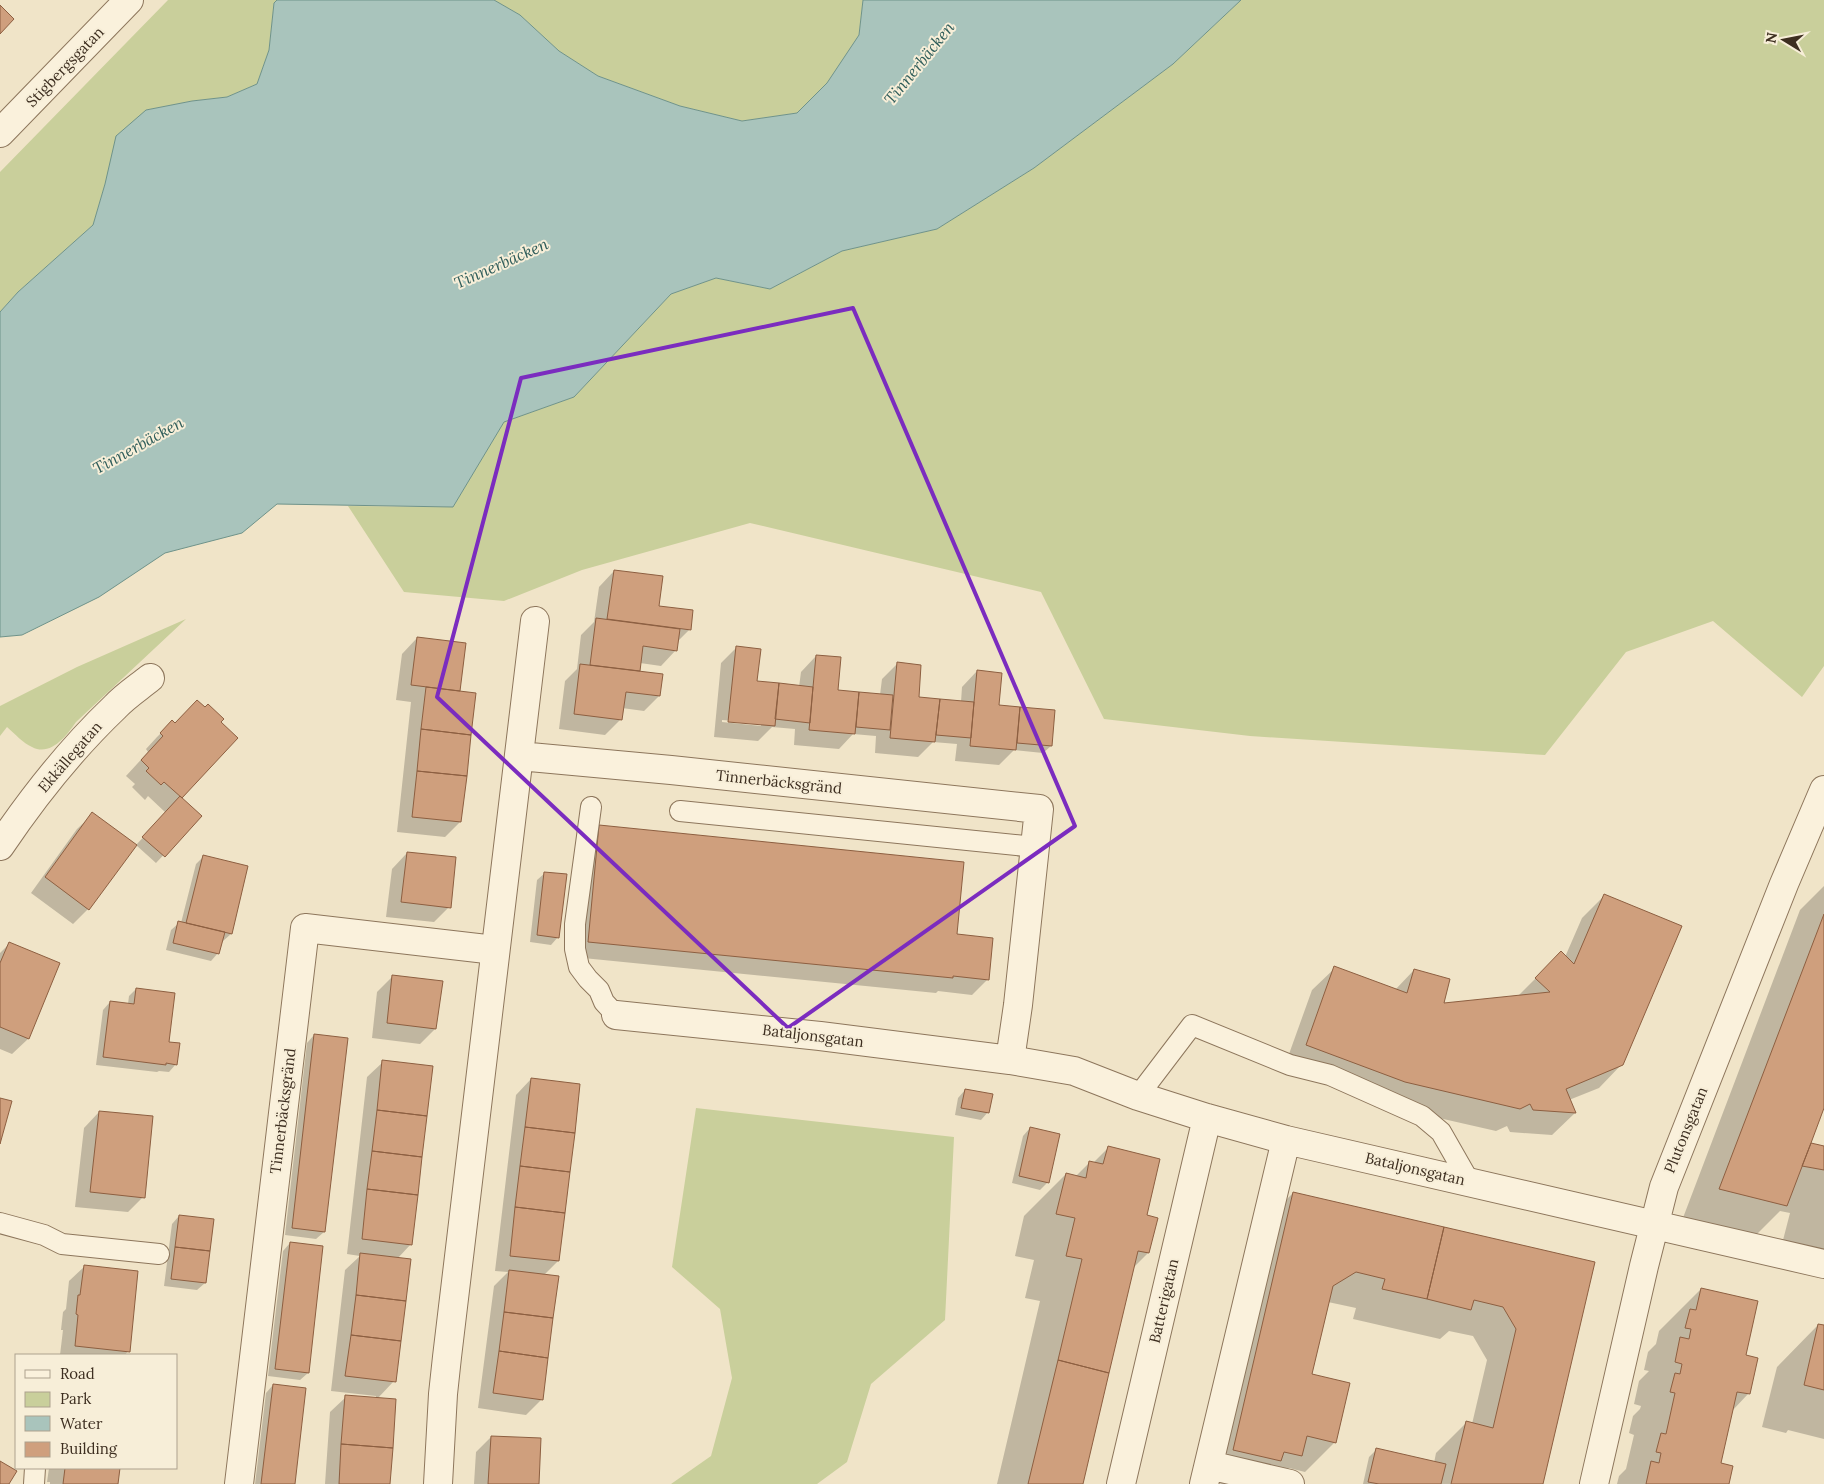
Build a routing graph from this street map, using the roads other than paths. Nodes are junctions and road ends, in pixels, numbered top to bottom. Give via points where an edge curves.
1 (130, 0) edge
2 (0, 133) edge
3 (535, 621) dead end
4 (150, 678) dead end
5 (519, 756) junction
6 (1824, 790) edge
7 (591, 807) dead end
8 (680, 811) dead end
9 (1813, 843) edge
10 (0, 846) edge
11 (1035, 847) junction
12 (496, 950) junction
13 (616, 1015) joint
14 (1010, 1060) junction
15 (1138, 1096) junction
16 (1207, 1118) junction
17 (1286, 1140) junction
18 (1469, 1181) junction
19 (0, 1223) edge
20 (1653, 1225) junction
21 (159, 1254) dead end
22 (1824, 1264) edge
23 (35, 1469) edge
24 (1206, 1474) edge
25 (34, 1484) edge
26 (239, 1484) edge
27 (438, 1484) edge
28 (1121, 1484) edge
29 (1290, 1484) edge
30 (1594, 1484) edge

1 - 2 street, Stigbergsgatan
3 - 5 street
4 - 10 street, Ekkällegatan via 116,705 77,747 17,820
5 - 11 street, Tinnerbäcksgränd via 1039,809
5 - 12 street
6 - 9 street, Plutonsgatan
7 - 13 lane via 575,924 578,966
8 - 11 lane
9 - 20 street, Plutonsgatan via 1664,1187
11 - 14 street
12 - 26 street, Tinnerbäcksgränd via 305,928
12 - 27 street via 444,1385
13 - 14 street, Bataljonsgatan
14 - 15 street, Bataljonsgatan via 1074,1071
15 - 16 street, Bataljonsgatan
15 - 18 lane via 1192,1025 1290,1064 1330,1076 1422,1116 1441,1132
16 - 17 street, Bataljonsgatan
16 - 28 street, Batterigatan
17 - 18 street, Bataljonsgatan
17 - 24 street
18 - 20 street, Bataljonsgatan
19 - 21 lane via 44,1235 62,1244
20 - 22 street, Bataljonsgatan
20 - 30 street, Plutonsgatan
23 - 25 lane
24 - 29 street

